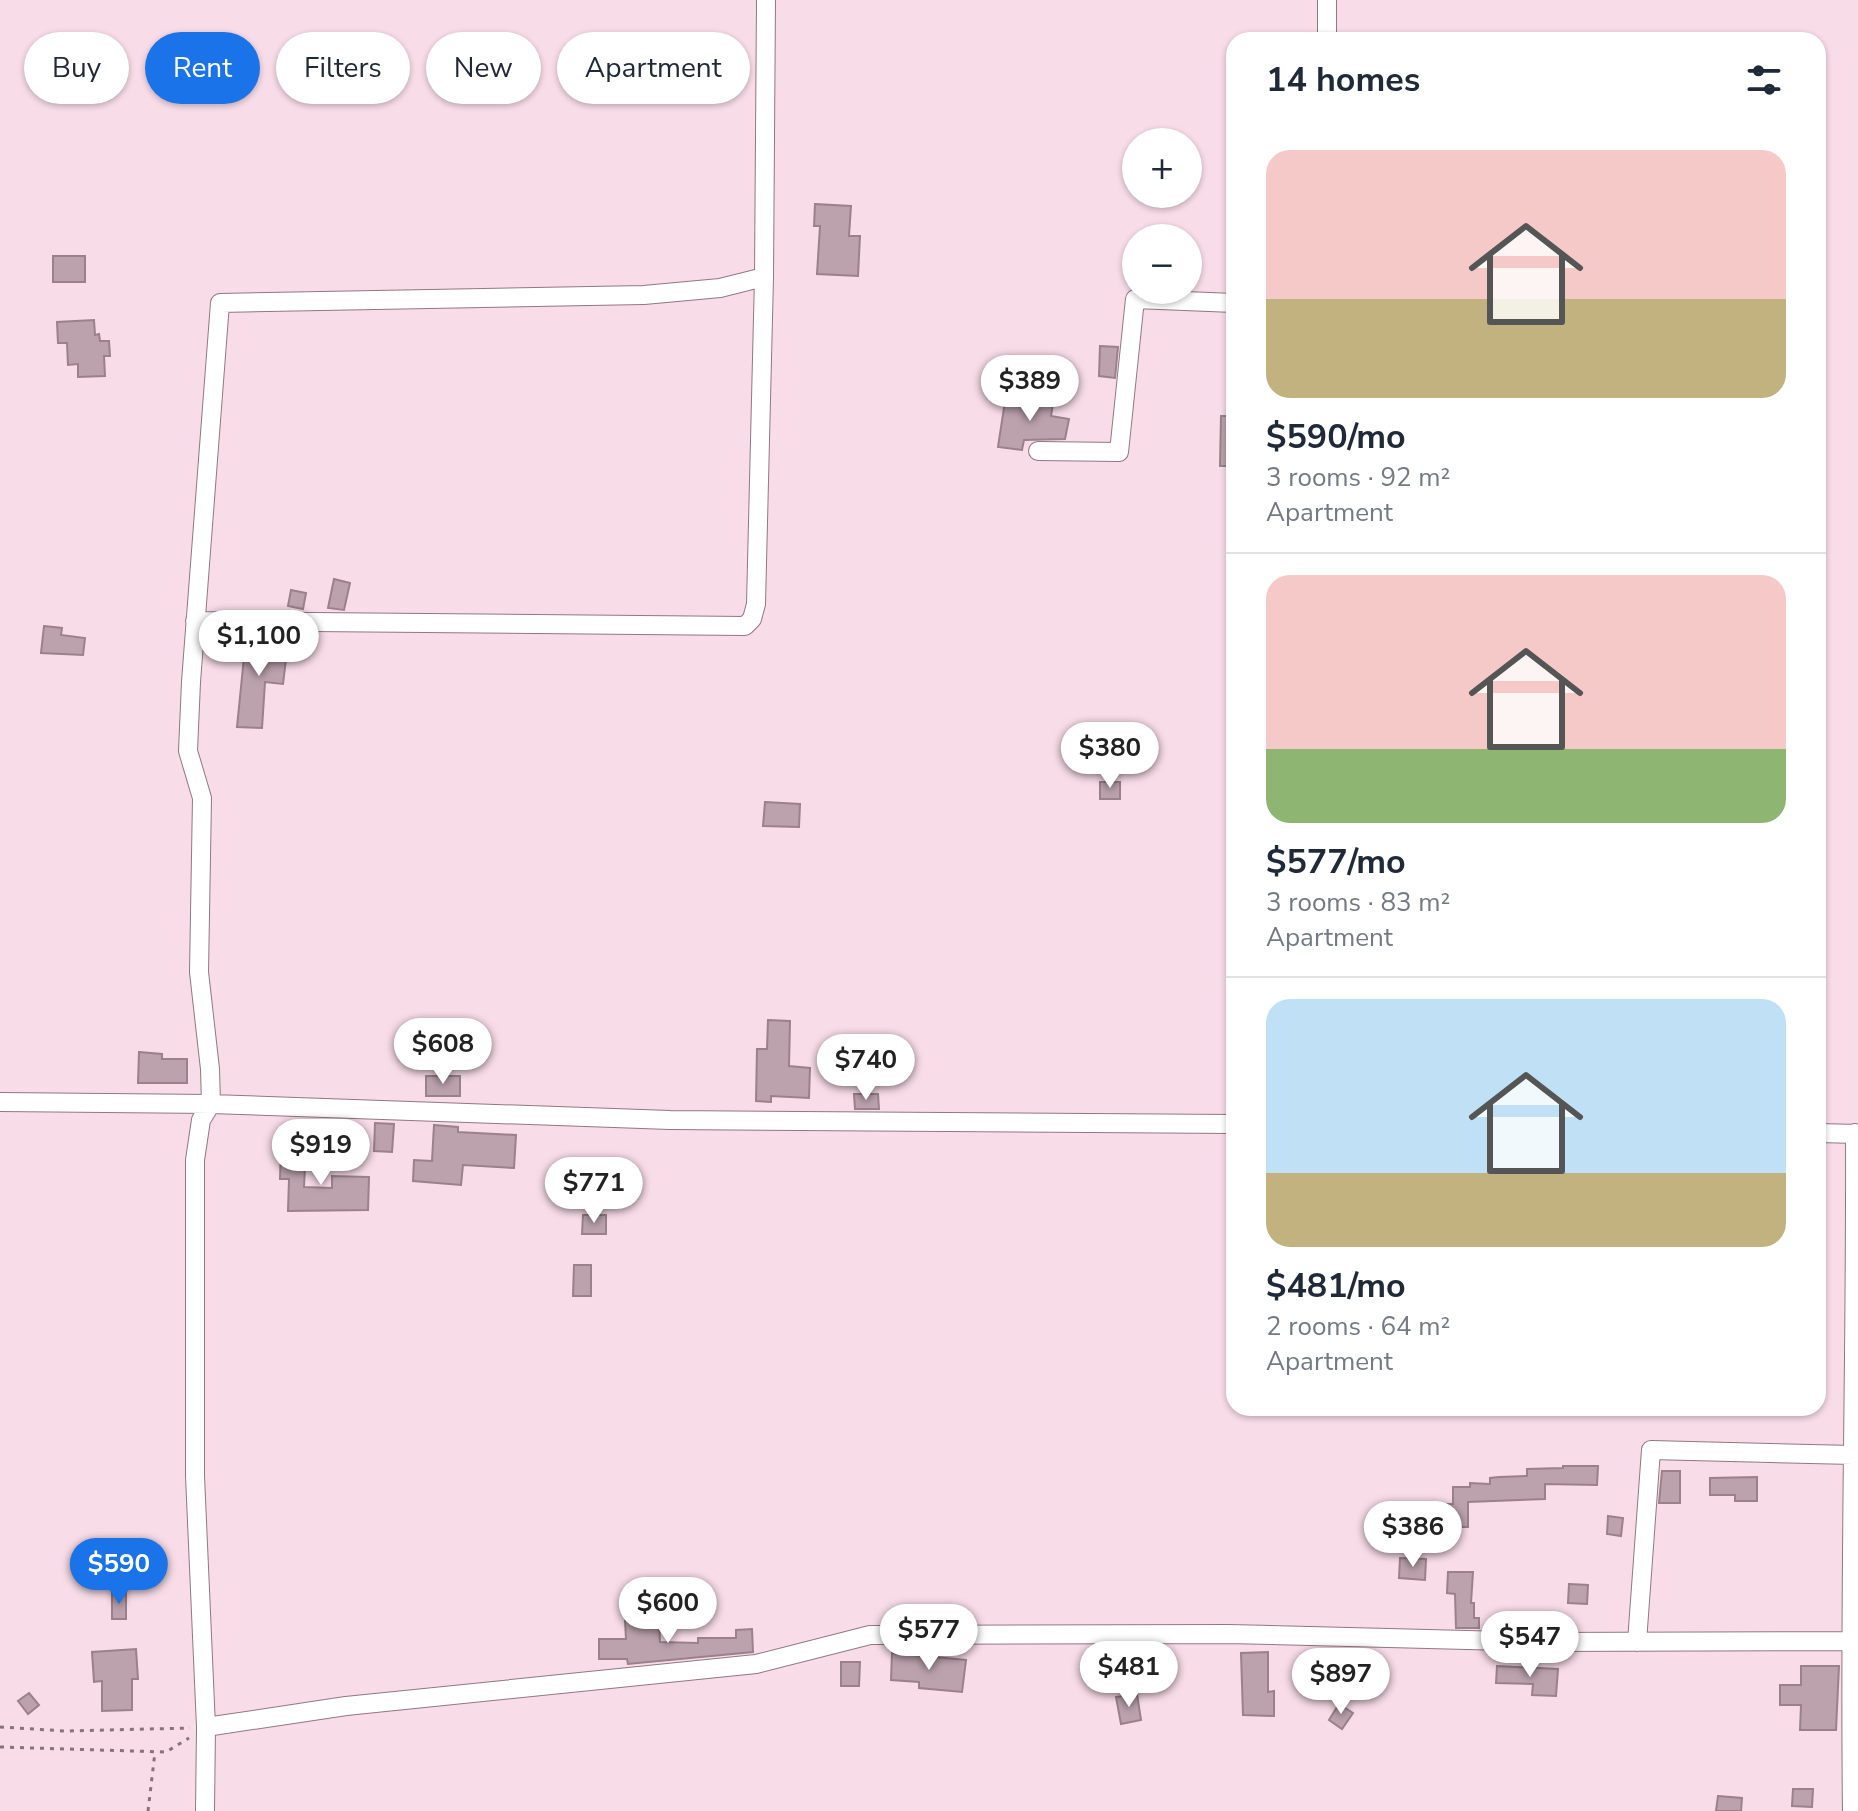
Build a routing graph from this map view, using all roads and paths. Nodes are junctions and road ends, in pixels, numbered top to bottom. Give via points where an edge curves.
1 (766, 0) edge
2 (1327, 0) edge
3 (1327, 32) edge
4 (764, 277) junction
5 (1226, 303) edge
6 (1038, 451) dead end
7 (195, 621) junction
8 (0, 1102) edge
9 (211, 1104) junction
10 (1226, 1124) edge
11 (1826, 1133) edge
12 (1856, 1134) edge
13 (1853, 1455) junction
14 (1850, 1641) junction
15 (1637, 1642) junction
16 (0, 1727) edge
17 (206, 1727) junction
18 (0, 1747) edge
19 (155, 1752) junction
20 (148, 1811) edge
21 (205, 1811) edge
22 (1852, 1811) edge

1 - 4 street
2 - 3 street
4 - 7 street via 720,288 644,295 220,303
4 - 7 street via 756,604 745,626
5 - 6 street via 1135,299 1119,452
7 - 9 street via 188,751 202,798 199,972
8 - 9 street
9 - 10 street via 670,1120
9 - 17 street via 201,1120 195,1160 195,1476
11 - 12 street
12 - 13 street
13 - 14 street
13 - 15 street via 1651,1450
14 - 15 street
14 - 22 street
15 - 17 street via 1228,1634 870,1635 756,1664 346,1706
16 - 17 path
17 - 19 path via 166,1752
17 - 21 street
18 - 19 path
19 - 20 path

